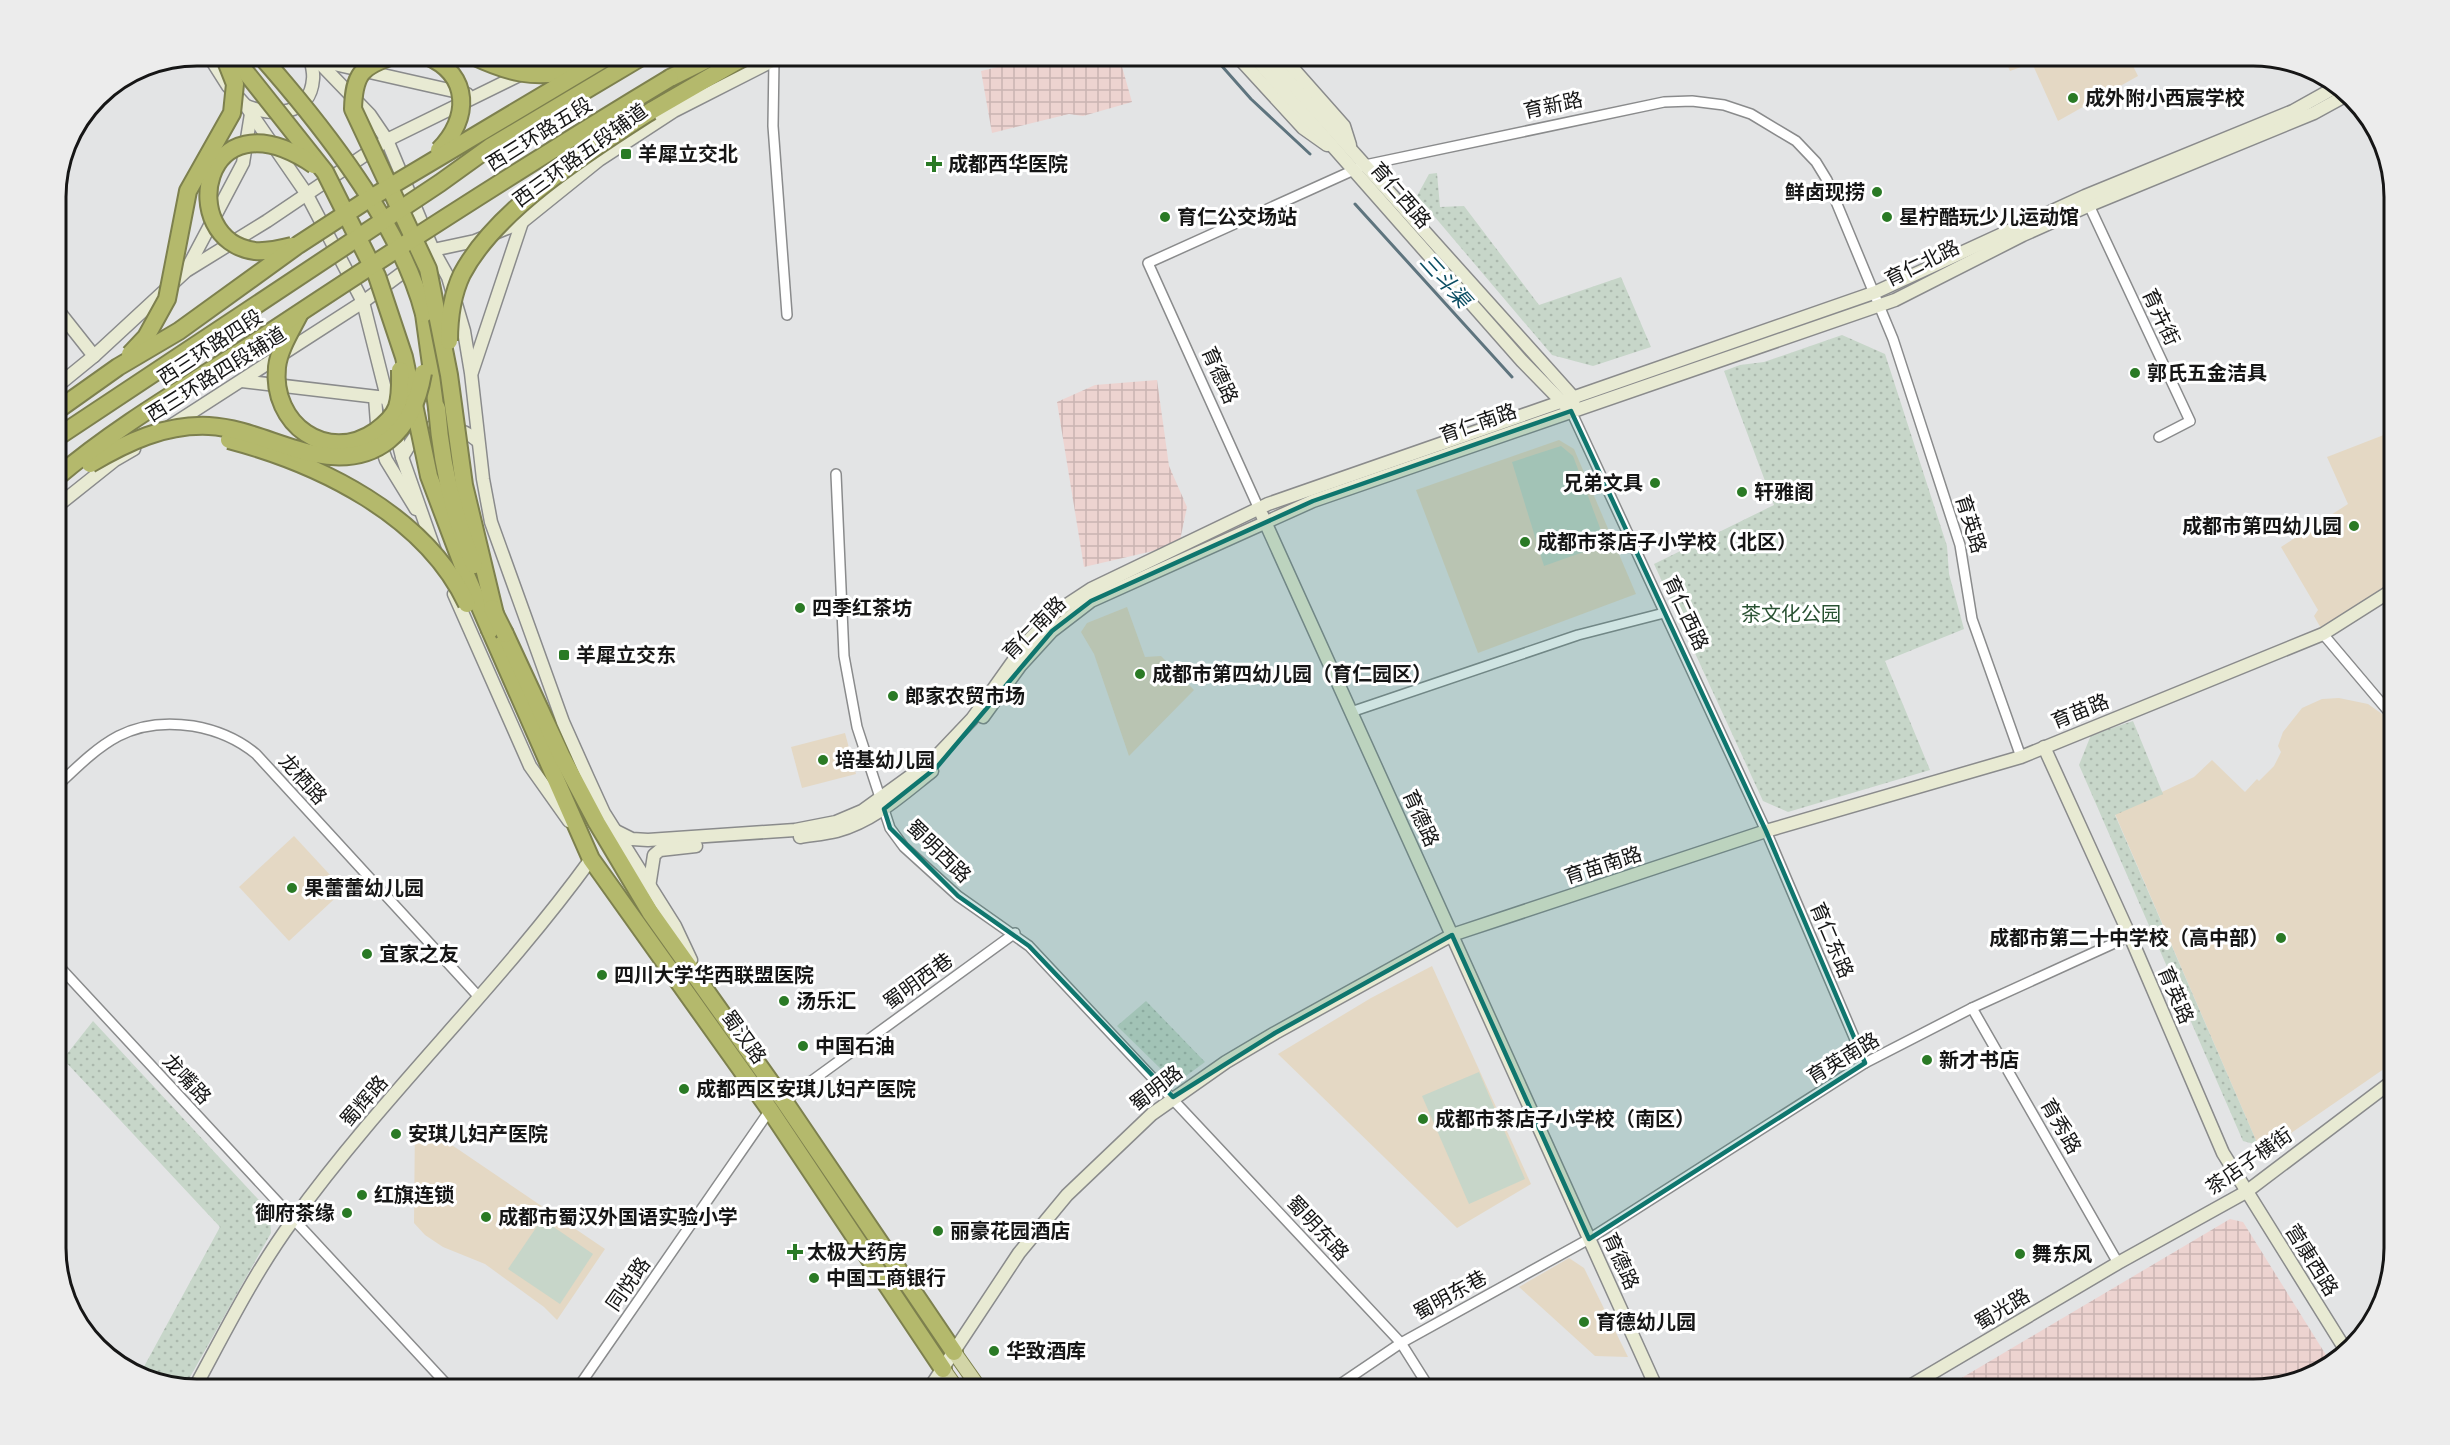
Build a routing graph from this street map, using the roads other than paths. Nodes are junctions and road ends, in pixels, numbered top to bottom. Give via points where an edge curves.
1 (215, 66) edge
2 (228, 66) edge
3 (241, 66) edge
4 (270, 66) edge
5 (314, 66) edge
6 (324, 66) edge
7 (343, 66) edge
8 (369, 66) edge
9 (442, 66) edge
10 (493, 66) edge
11 (537, 66) edge
12 (591, 66) joint
13 (626, 66) edge
14 (694, 66) edge
15 (729, 66) edge
16 (761, 66) edge
17 (777, 66) edge
18 (1246, 66) edge
19 (1263, 66) edge
20 (1275, 66) edge
21 (1291, 66) edge
22 (2329, 91) edge
23 (474, 96) junction
24 (2340, 99) edge
25 (248, 110) junction
26 (387, 140) junction
27 (1347, 153) junction
28 (426, 162) junction
29 (1359, 168) junction
30 (325, 172) junction
31 (306, 192) junction
32 (2087, 200) junction
33 (522, 222) junction
34 (377, 225) joint
35 (298, 245) junction
36 (433, 250) junction
37 (389, 255) joint
38 (1148, 263) joint
39 (186, 271) junction
40 (398, 276) joint
41 (1877, 298) junction
42 (363, 302) junction
43 (301, 312) junction
44 (391, 313) junction
45 (424, 314) junction
46 (787, 315) dead end
47 (66, 321) edge
48 (94, 356) junction
49 (118, 368) junction
50 (471, 373) junction
51 (449, 375) junction
52 (66, 379) edge
53 (241, 381) junction
54 (380, 398) junction
55 (66, 404) edge
56 (1569, 404) junction
57 (66, 431) edge
58 (148, 434) junction
59 (2159, 437) dead end
60 (478, 441) junction
61 (402, 457) junction
62 (66, 471) edge
63 (836, 474) dead end
64 (66, 478) edge
65 (66, 499) edge
66 (1262, 514) junction
67 (423, 520) junction
68 (2384, 595) edge
69 (1664, 613) junction
70 (493, 628) junction
71 (2323, 634) junction
72 (2384, 706) edge
73 (1351, 712) junction
74 (2044, 747) junction
75 (2021, 757) junction
76 (66, 777) edge
77 (882, 804) junction
78 (614, 830) junction
79 (1766, 831) junction
80 (584, 843) junction
81 (591, 859) junction
82 (649, 887) junction
83 (1015, 933) junction
84 (1452, 935) junction
85 (2130, 936) junction
86 (66, 974) edge
87 (708, 993) junction
88 (478, 996) junction
89 (1972, 1008) junction
90 (1865, 1063) junction
91 (2384, 1088) edge
92 (1173, 1097) junction
93 (777, 1105) junction
94 (2246, 1192) junction
95 (293, 1220) junction
96 (1589, 1239) junction
97 (2118, 1263) junction
98 (1401, 1343) junction
99 (2342, 1344) edge
100 (954, 1352) junction
101 (943, 1369) junction
102 (200, 1379) edge
103 (442, 1379) edge
104 (584, 1379) edge
105 (936, 1379) edge
106 (950, 1379) edge
107 (973, 1379) edge
108 (1348, 1379) edge
109 (1424, 1379) edge
110 (1652, 1379) edge
111 (1922, 1379) edge

1 - 25 street
2 - 49 highway, bridge via 235,84 232,113 188,190 167,299 146,337
3 - 30 highway, bridge
4 - 45 highway, bridge via 318,123 359,183 393,240
5 - 25 street via 309,95 296,108 279,114
6 - 26 street via 370,115
7 - 23 street
8 - 51 highway, bridge via 353,88 353,109 428,269
9 - 28 highway, bridge via 451,72 459,88 462,107 448,141
10 - 12 highway, bridge via 526,75 557,74
11 - 23 street
12 - 28 highway, bridge
13 - 34 highway, 西三环路五段, bridge via 490,147
14 - 37 highway, 西三环路五段, bridge
15 - 51 highway, bridge via 594,148 506,219 461,277 452,306
16 - 33 street, 西三环路五段辅道 via 674,111 599,160
17 - 46 street via 773,126
18 - 27 street via 1303,128
19 - 27 street, 育仁西路
20 - 27 street, 育仁西路
21 - 27 street via 1344,126
22 - 32 street via 2293,111
23 - 26 street
24 - 32 street, 育仁北路 via 2314,113
25 - 31 street
25 - 39 street via 243,163
26 - 31 street
26 - 36 street
27 - 29 street, 育仁西路
28 - 35 highway, bridge
29 - 38 street, 育新路
29 - 41 street, 育新路 via 1664,102 1724,105 1772,125 1796,141 1816,162
29 - 56 street, 育仁西路
30 - 35 highway, bridge via 281,146 257,142 231,149 210,180 210,212 228,238 255,251
30 - 44 highway, bridge via 356,230
31 - 39 street
31 - 42 street
32 - 41 street, 育仁北路 via 1895,300
32 - 59 street, 育卉街 via 2190,422
33 - 36 street, 西三环路五段辅道 via 475,241
33 - 50 street
34 - 57 highway, 西三环路四段, bridge
35 - 49 highway, bridge via 179,331
36 - 40 street, 西三环路五段辅道
36 - 50 street via 448,277
37 - 43 highway, 西三环路四段, bridge
38 - 66 street, 育德路
39 - 48 street
40 - 42 street, 西三环路四段辅道
41 - 56 street, 育仁北路
41 - 75 street, 育英路 via 1960,545 1972,619
42 - 53 street, 西三环路四段辅道
42 - 54 street
43 - 44 highway, bridge via 277,366 277,392 285,414 302,432 325,441 347,442 366,438 383,426 396,409 401,387
43 - 62 highway, 西三环路四段, bridge
44 - 70 highway, bridge via 429,476 451,538
45 - 58 highway, bridge via 423,373 417,401 400,431 388,443 368,452 346,456 316,454 209,426
45 - 70 highway, bridge via 439,437 456,514
47 - 48 street
48 - 52 street
49 - 55 highway, bridge
50 - 60 street
51 - 70 highway, bridge via 464,485
53 - 54 street
53 - 65 street, 西三环路四段辅道 via 114,460
54 - 61 street
54 - 67 street via 378,438 386,460
56 - 66 street, 育仁南路 via 1313,501
56 - 69 street, 育仁西路
58 - 64 highway, bridge
58 - 70 highway, bridge via 196,434 241,443 323,474 411,529 431,548
60 - 61 street via 463,429 435,428 420,432
60 - 78 street via 491,522 563,723
61 - 67 street
63 - 77 street, 蜀明西路 via 844,656 857,727
66 - 73 street, 育德路
66 - 77 street, 育仁南路 via 1091,601 1052,631 1020,666 977,725 937,767
67 - 80 street via 530,766
68 - 71 street, 育苗路
69 - 73 street via 1578,635
69 - 79 street, 育仁西路
70 - 80 highway, 蜀汉路 via 509,678
70 - 87 highway, 蜀汉路 via 597,823 650,912
71 - 72 street
71 - 74 street, 育苗路
73 - 84 street, 育德路
74 - 75 street, 育苗路
74 - 85 street, 育英路
75 - 79 street, 育苗路
76 - 88 street, 龙栖路 via 85,759 137,726 181,724 230,737 256,754
77 - 78 street via 836,822 763,834 648,840 632,839
77 - 82 street, 育仁南路 via 837,831 772,841 660,850 651,861
77 - 83 street, 蜀明西路 via 890,828 904,847 958,896
78 - 82 street
79 - 84 street, 育苗南路
79 - 90 street, 育仁东路
80 - 81 highway, 蜀汉路
81 - 88 street, 蜀辉路
81 - 93 highway, 蜀汉路
82 - 87 street via 675,926
83 - 92 street, 蜀明西路
83 - 93 street, 蜀明西巷
84 - 92 street, 蜀明路 via 1275,1033
84 - 96 street, 育德路
85 - 89 street, 育英南路
85 - 94 street, 育英路 via 2223,1154
86 - 95 street, 龙嘴路
87 - 93 highway, 蜀汉路
88 - 95 street, 蜀辉路
89 - 90 street, 育英南路
89 - 97 street, 育秀路
90 - 96 street, 育英南路
91 - 94 street, 茶店子横街
92 - 98 street, 蜀明东路
92 - 100 street, 蜀明路 via 1067,1195 1019,1253
93 - 100 highway, 蜀汉路
93 - 101 highway, 蜀汉路
93 - 104 street, 同悦路
94 - 97 street, 茶店子横街
94 - 99 street, 营康西路
95 - 102 street, 蜀辉路 via 260,1269
95 - 103 street, 龙嘴路
96 - 98 street, 蜀明东巷
96 - 110 street, 育德路
97 - 111 street, 蜀光路
98 - 108 street, 蜀明东巷
98 - 109 street, 蜀明东路
100 - 101 street, 蜀明路
100 - 107 main road, 蜀汉路
101 - 105 street, 蜀明路
101 - 106 main road, 蜀汉路

